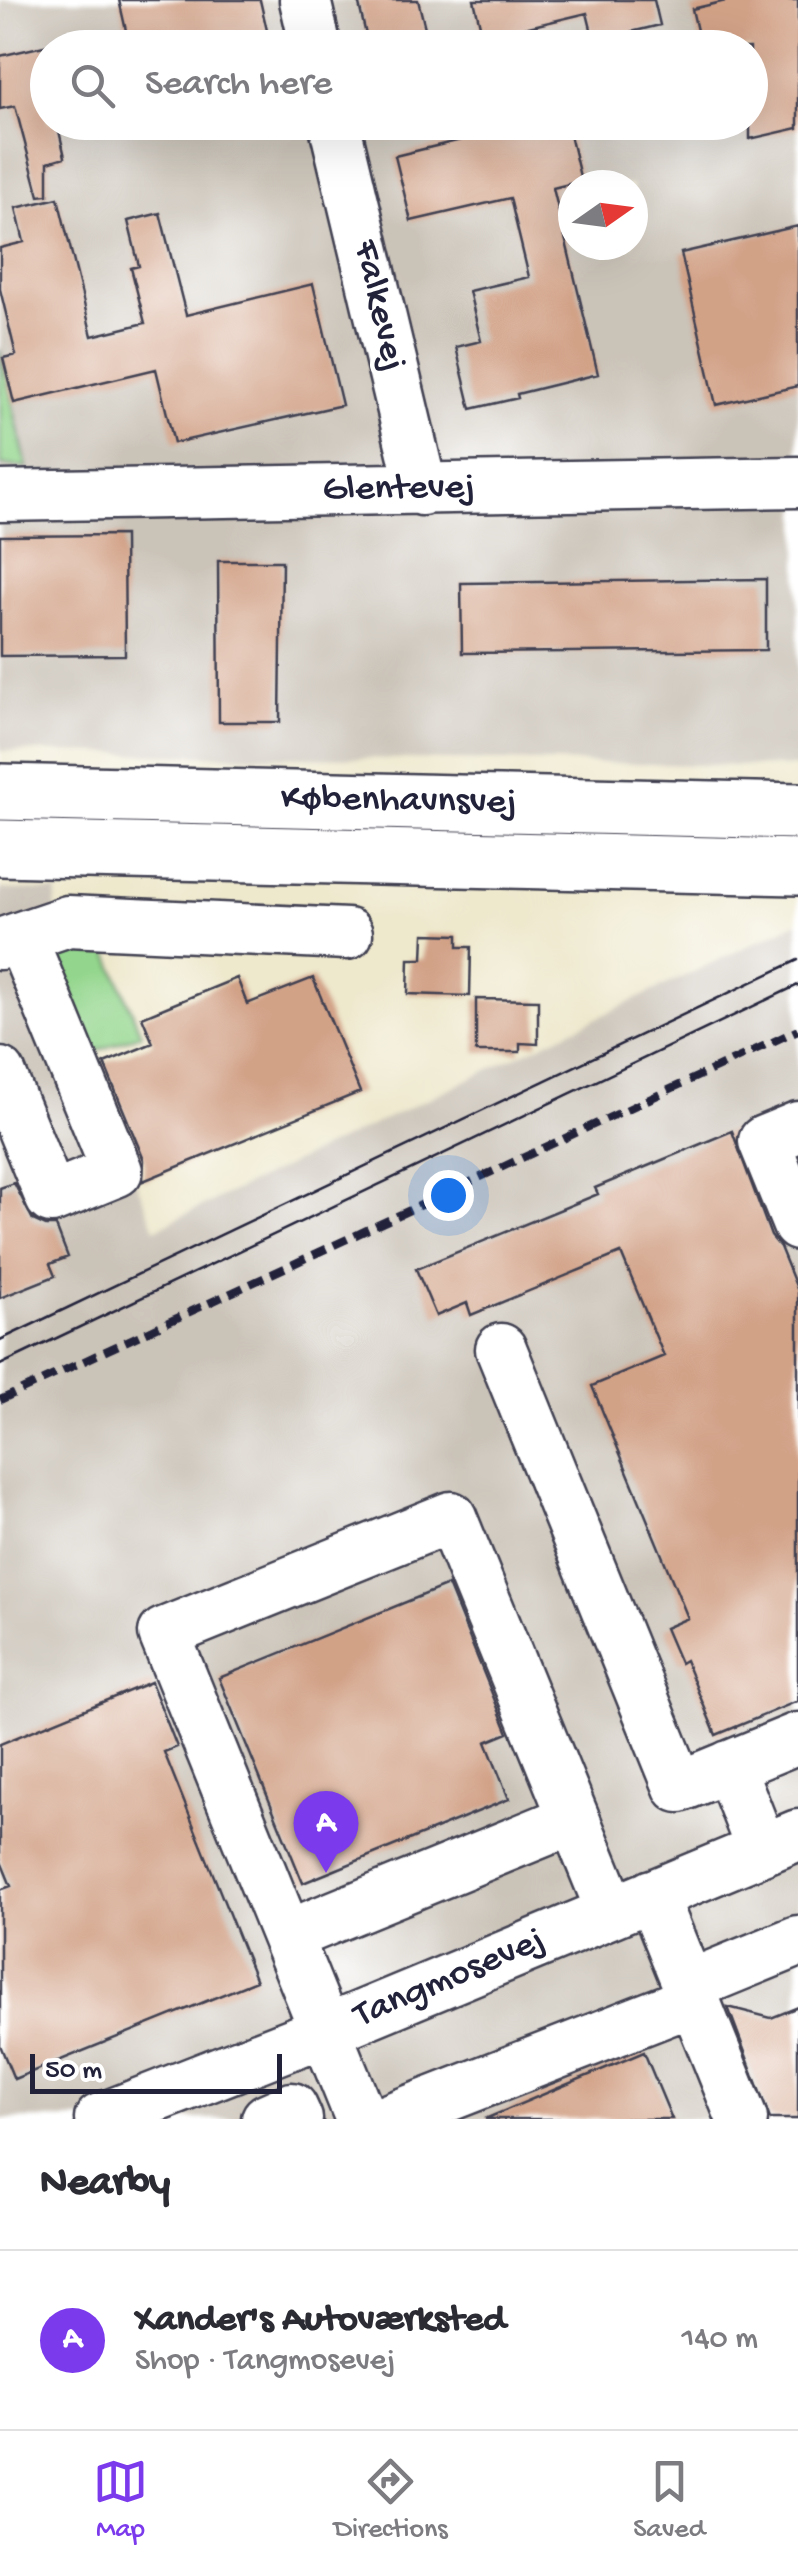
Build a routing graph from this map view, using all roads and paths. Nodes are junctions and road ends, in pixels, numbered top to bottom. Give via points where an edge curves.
1 (305, 0) edge
2 (312, 30) edge
3 (338, 140) edge
4 (798, 482) edge
5 (422, 490) junction
6 (0, 496) edge
7 (0, 792) edge
8 (798, 811) edge
9 (0, 848) edge
10 (798, 867) edge
11 (347, 934) dead end
12 (11, 940) edge
13 (0, 1073) edge
14 (798, 1127) edge
15 (798, 1224) edge
16 (501, 1350) dead end
17 (798, 1738) edge
18 (729, 1766) junction
19 (573, 1818) junction
20 (780, 1842) edge
21 (632, 1904) junction
22 (287, 1936) junction
23 (798, 1942) edge
24 (691, 1993) junction
25 (325, 2031) junction
26 (100, 2119) edge
27 (267, 2119) edge
28 (297, 2119) edge
29 (361, 2119) edge
30 (389, 2119) edge
31 (742, 2119) edge

1 - 2 street
3 - 5 street, Falkevej
4 - 5 street, Glentevej
5 - 6 street, Glentevej
7 - 8 main road, Københavnsvej
9 - 10 main road, Københavnsvej
11 - 12 street via 68,921
12 - 13 street via 117,1170 51,1198
14 - 15 street via 764,1142
16 - 18 street via 679,1786
17 - 18 street
18 - 20 street
19 - 21 street
19 - 22 street
19 - 22 street via 451,1517 164,1634
20 - 21 street, Tangmosevej
21 - 24 street
21 - 25 street, Tangmosevej
22 - 25 street
23 - 24 street
24 - 30 street
24 - 31 street
25 - 26 street, Tangmosevej
25 - 29 street
27 - 28 street via 292,2108

